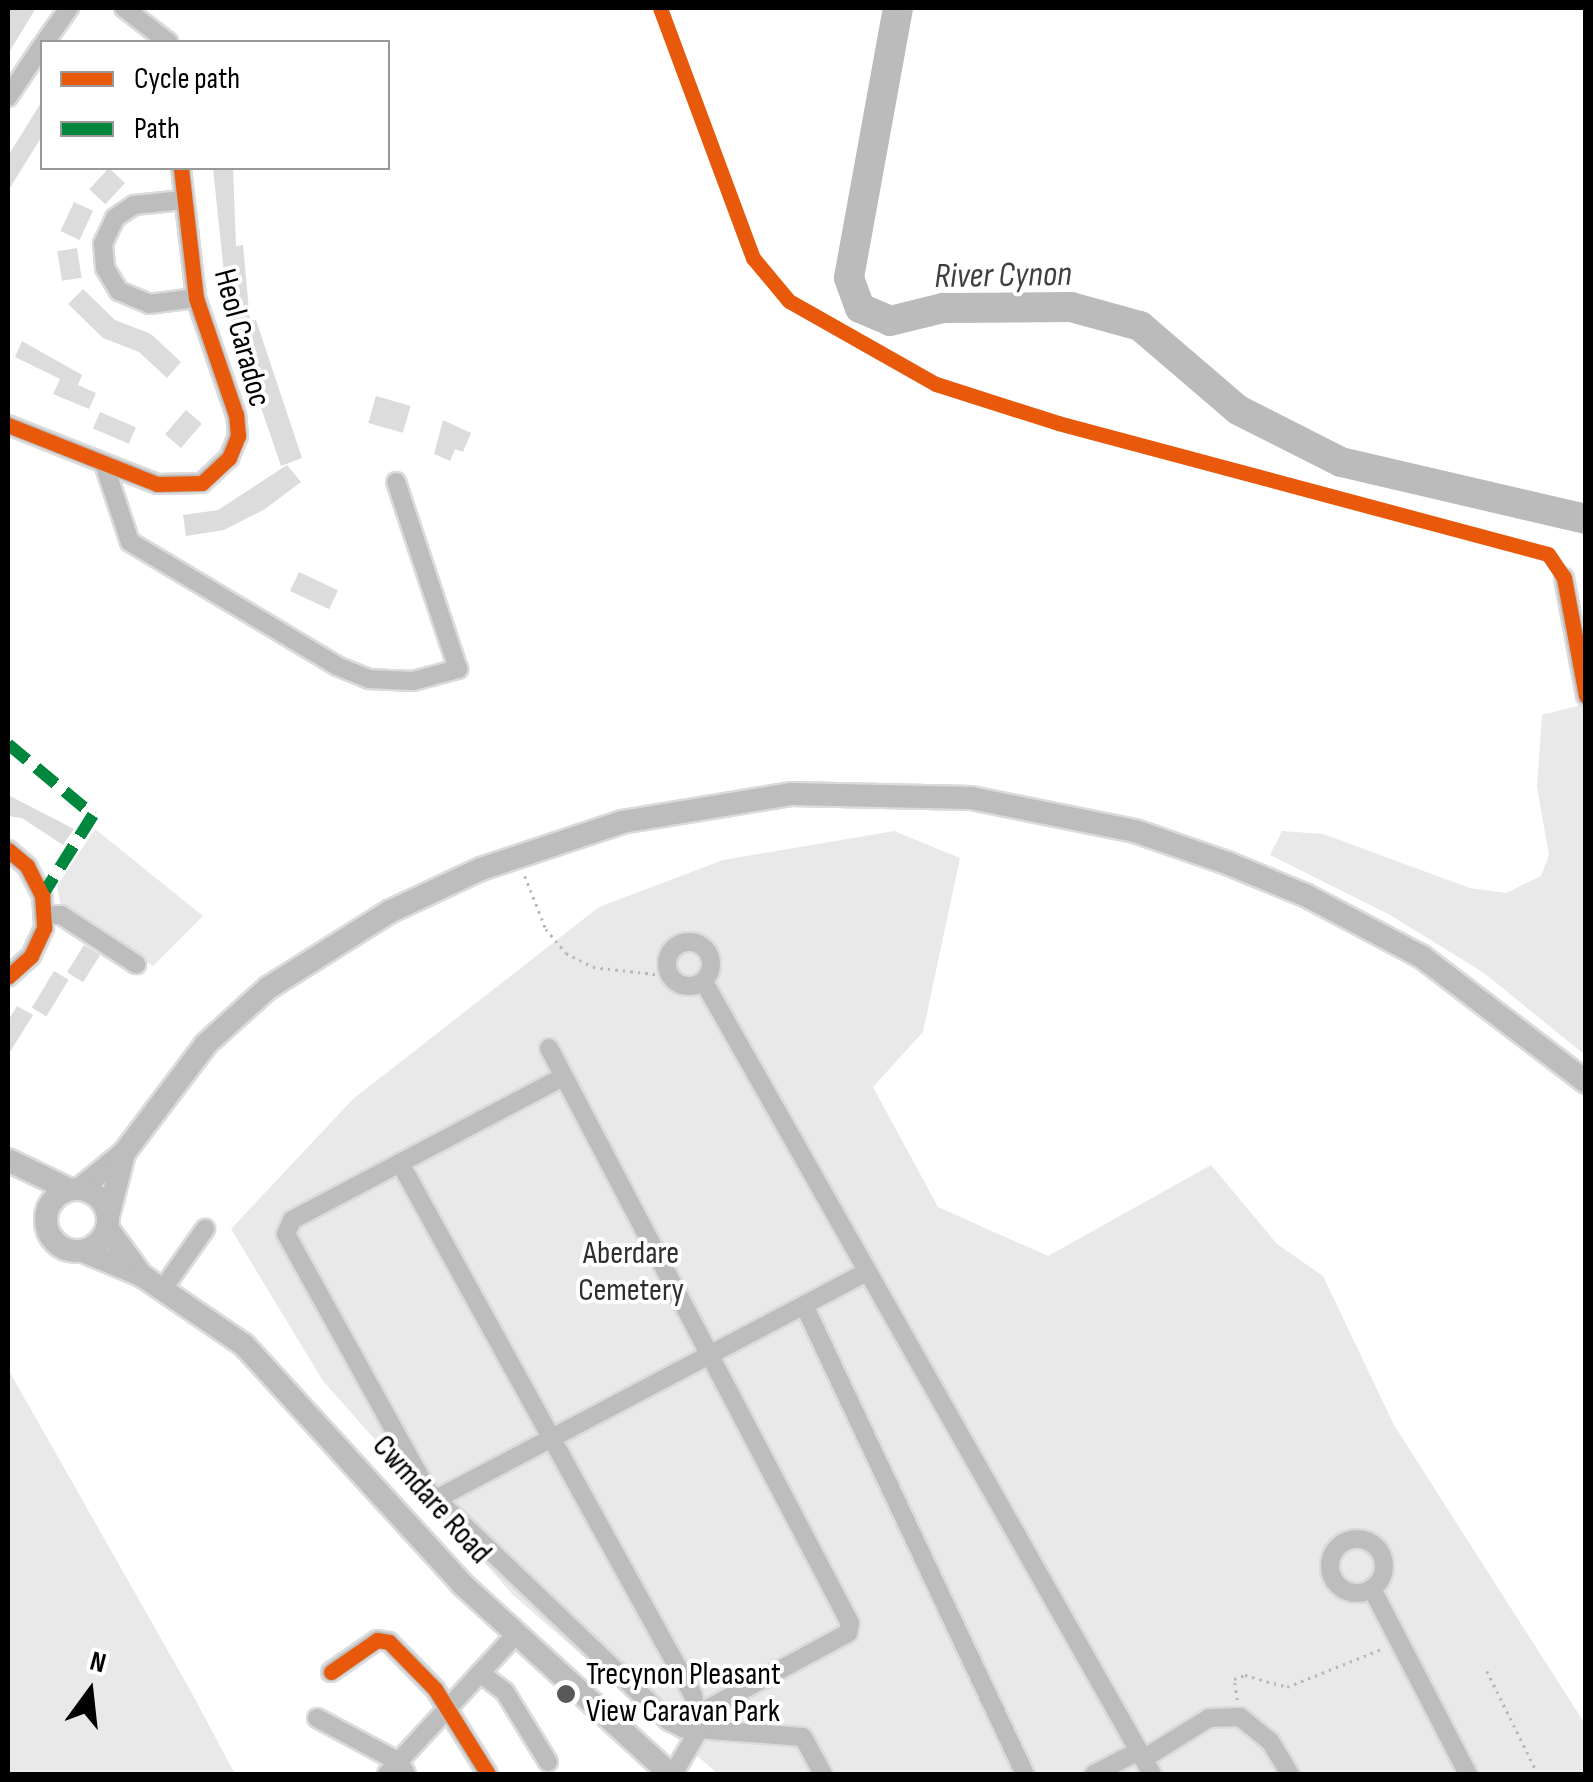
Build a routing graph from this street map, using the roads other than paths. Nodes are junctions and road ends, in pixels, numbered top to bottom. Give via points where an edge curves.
1 (69, 8) edge
2 (124, 8) edge
3 (47, 40) edge
4 (165, 40) edge
5 (40, 50) edge
6 (8, 97) edge
7 (181, 170) edge
8 (183, 200) junction
9 (196, 298) junction
10 (8, 425) edge
11 (104, 464) junction
12 (396, 482) dead end
13 (1564, 578) dead end
14 (1586, 696) edge
15 (8, 850) edge
16 (43, 915) junction
17 (136, 964) dead end
18 (8, 977) edge
19 (704, 984) junction
20 (549, 1048) dead end
21 (563, 1077) junction
22 (1586, 1082) edge
23 (124, 1153) junction
24 (400, 1163) junction
25 (14, 1166) edge
26 (75, 1189) junction
27 (46, 1216) junction
28 (108, 1222) junction
29 (206, 1229) dead end
30 (83, 1250) junction
31 (868, 1272) junction
32 (141, 1275) junction
33 (162, 1290) junction
34 (804, 1305) junction
35 (708, 1356) junction
36 (551, 1438) junction
37 (436, 1499) junction
38 (1372, 1589) dead end
39 (516, 1634) junction
40 (331, 1672) dead end
41 (480, 1673) junction
42 (448, 1709) junction
43 (317, 1718) dead end
44 (699, 1721) junction
45 (1145, 1761) edge
46 (548, 1762) dead end
47 (397, 1770) edge
48 (488, 1774) edge
49 (672, 1774) edge
50 (823, 1774) edge
51 (1025, 1774) edge
52 (1094, 1774) edge
53 (1290, 1774) edge
54 (1468, 1774) edge

1 - 3 street
2 - 4 street
5 - 6 street
7 - 8 street, Heol Caradoc
8 - 9 street, Heol Caradoc
8 - 9 street via 134,205 114,218 103,244 105,268 120,291 148,304
9 - 11 street, Heol Caradoc via 236,416 238,436 229,458 217,474 184,488
10 - 11 street, Heol Caradoc
11 - 12 street via 130,542 369,679 413,681 458,670
13 - 14 street
15 - 16 street via 27,866
16 - 17 street via 61,914
16 - 18 street via 31,956
19 - 19 street via 710,959 693,943 673,946 667,956 672,976
19 - 31 street
20 - 21 street
21 - 24 street
21 - 35 street
22 - 23 main road via 1422,958 1308,896 1134,831 971,798 792,794 622,822 517,856 389,912 268,988 206,1044
23 - 26 main road
23 - 28 main road
24 - 36 street
24 - 37 street via 292,1220 286,1234
25 - 26 main road
25 - 27 main road
26 - 27 main road via 52,1200
26 - 28 main road via 101,1200
27 - 30 main road via 56,1243
28 - 30 main road
28 - 32 main road, Cwmdare Road
29 - 33 street
30 - 32 main road, Cwmdare Road
31 - 34 street
31 - 45 street
32 - 33 main road, Cwmdare Road
33 - 39 main road, Cwmdare Road via 276,1375 462,1584
34 - 35 street
34 - 51 street
35 - 36 street
35 - 44 street via 850,1623 848,1634
36 - 37 street
36 - 44 street
37 - 44 street via 668,1721
38 - 54 street
39 - 41 street
39 - 49 main road, Cwmdare Road
40 - 42 street via 377,1640 388,1642
41 - 42 street
41 - 46 street via 505,1692
42 - 47 street
42 - 48 street
43 - 47 street
44 - 49 street
44 - 50 street via 803,1737
45 - 52 street
45 - 53 street via 1209,1718 1240,1717 1270,1741

